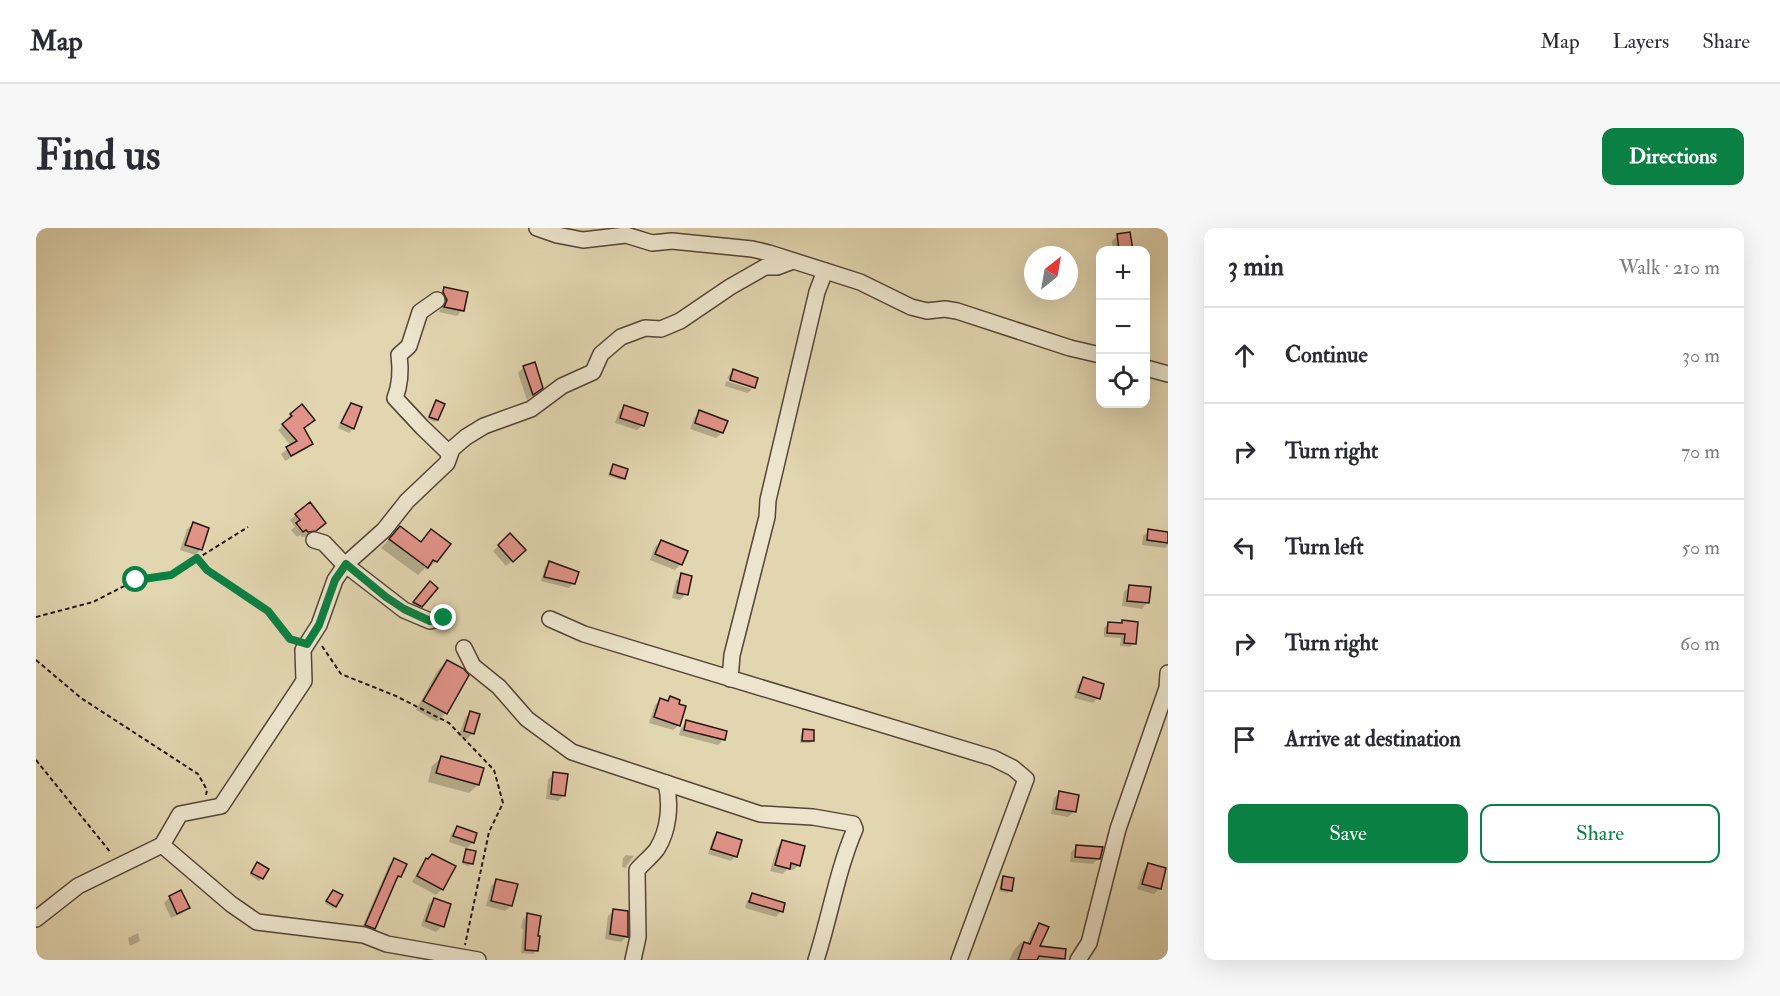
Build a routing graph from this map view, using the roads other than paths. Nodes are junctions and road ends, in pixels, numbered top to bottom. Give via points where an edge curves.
1 (537, 228) edge
2 (793, 261) junction
3 (825, 271) junction
4 (437, 300) dead end
5 (1097, 354) edge
6 (1150, 369) edge
7 (1168, 374) edge
8 (450, 454) junction
9 (314, 540) dead end
10 (346, 564) junction
11 (444, 618) dead end
12 (550, 619) dead end
13 (464, 648) dead end
14 (1168, 673) edge
15 (730, 679) junction
16 (666, 783) junction
17 (162, 845) junction
18 (36, 919) edge
19 (470, 959) edge
20 (633, 960) edge
21 (816, 960) edge
22 (959, 960) edge
23 (1078, 960) edge

1 - 2 street via 583,240 626,234 652,243 672,241 752,249
2 - 3 street
2 - 8 street via 765,267 680,321 621,338 601,354 593,372 562,386 531,409 474,432
3 - 5 street via 860,282 911,307 957,311
3 - 15 street via 768,500 732,655
4 - 8 street via 420,312 409,346 399,355 400,377 395,398
6 - 7 street
8 - 10 street via 447,463 407,501 384,530
9 - 10 street via 324,543
10 - 11 street via 404,609 430,621
10 - 17 street via 335,580 319,625 303,650 304,681 221,806 180,814
12 - 15 street via 584,634
13 - 16 street via 473,666 499,687 527,719 572,752
14 - 23 street via 1167,688 1118,829 1089,943
15 - 22 street via 993,758 1026,779
16 - 20 street via 670,797 663,833 656,849 637,870 638,937
16 - 21 street via 760,814 813,817 855,826
17 - 18 street via 78,886
17 - 19 street via 257,922 364,935 387,944

